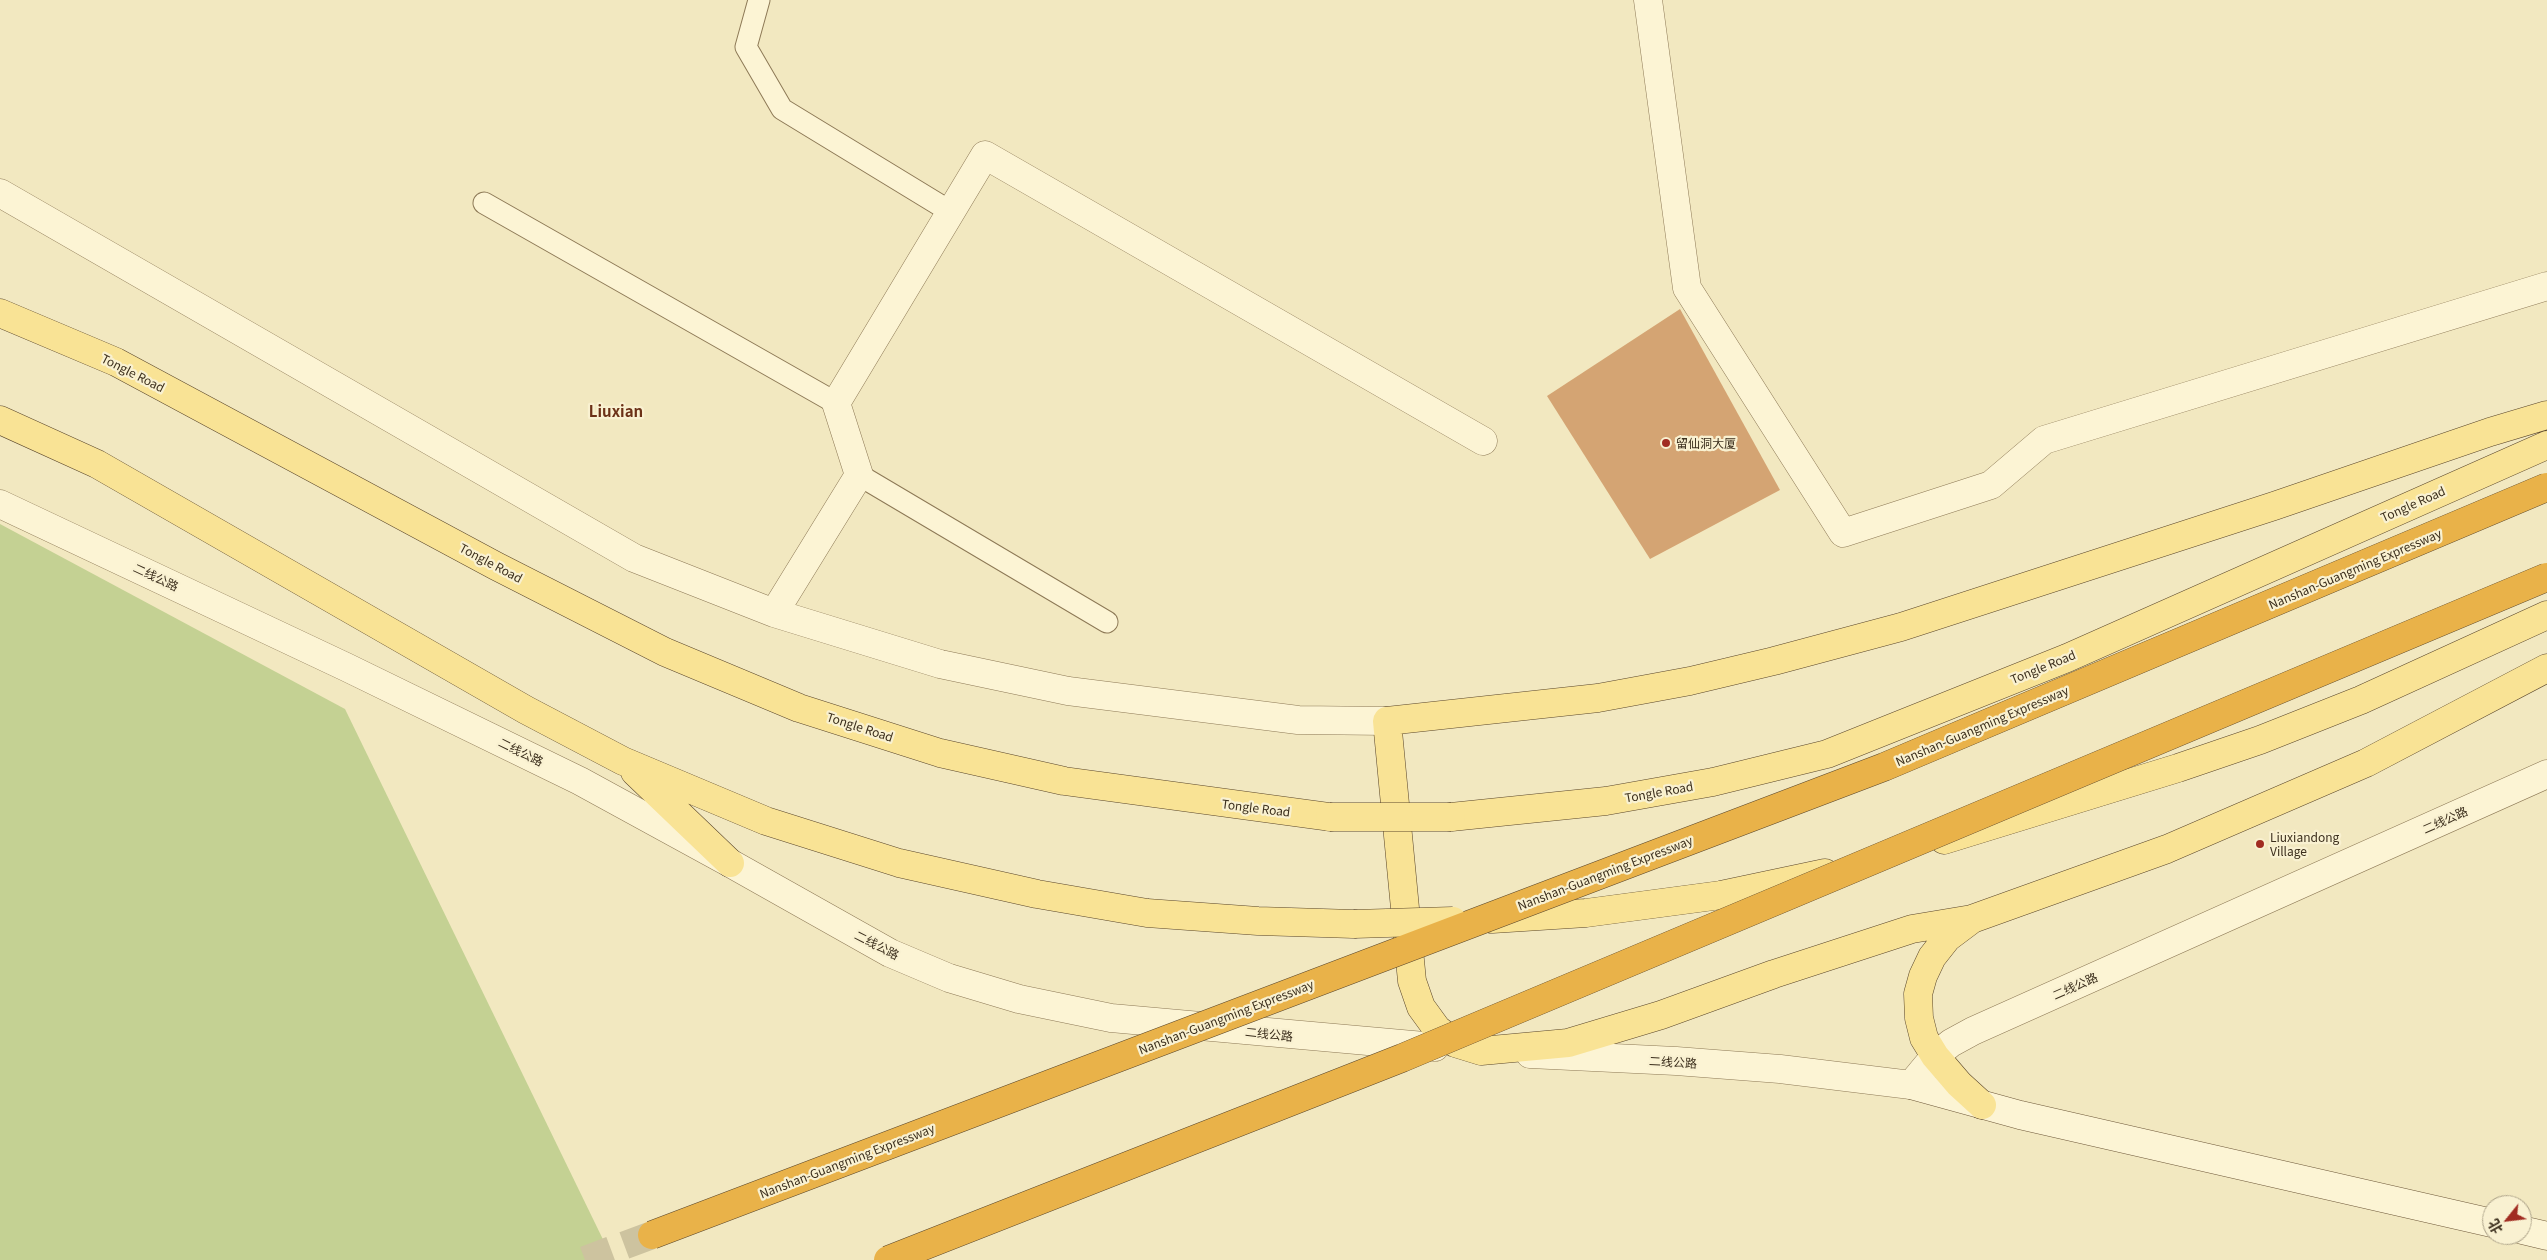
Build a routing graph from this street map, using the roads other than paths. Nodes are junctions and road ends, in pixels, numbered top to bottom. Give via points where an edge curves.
1 (759, 0) edge
2 (1648, 0) edge
3 (0, 193) edge
4 (484, 203) dead end
5 (951, 212) junction
6 (2547, 286) edge
7 (0, 313) edge
8 (836, 403) junction
9 (2547, 415) edge
10 (0, 420) edge
11 (1483, 441) dead end
12 (2547, 445) edge
13 (859, 475) junction
14 (2547, 487) edge
15 (0, 504) edge
16 (2547, 577) edge
17 (774, 613) junction
18 (2547, 615) edge
19 (1106, 622) dead end
20 (2547, 668) edge
21 (1387, 721) junction
22 (623, 761) junction
23 (2547, 774) edge
24 (730, 862) junction
25 (1972, 919) junction
26 (1481, 1051) junction
27 (1935, 1056) junction
28 (1911, 1086) junction
29 (1982, 1105) junction
30 (2482, 1222) edge
31 (2532, 1232) edge
32 (652, 1235) tunnel mouth
33 (2547, 1236) edge
34 (888, 1260) edge

1 - 5 lane via 746,47 782,109
2 - 6 street via 1687,288 1842,533 1991,485 2044,440
3 - 17 street via 634,558
4 - 8 lane
5 - 8 street
5 - 11 street via 985,154
7 - 12 main road, Tongle Road, bridge via 116,362 496,566 665,652 799,708 940,753 1064,781 1330,817 1451,817 1606,801 1713,782 1827,754 2067,658
8 - 13 street
9 - 21 main road via 1900,627 1774,661 1598,698
10 - 22 main road via 97,464 526,710
13 - 17 street
13 - 19 lane
14 - 32 highway, Nanshan-Guangming Expressway, bridge via 1884,767
15 - 24 street, 二线公路 via 563,773
16 - 34 highway, bridge via 1402,1058
17 - 21 street via 940,664 1068,691 1298,720
18 - 22 main road, bridge via 2361,700 2260,740 2006,823 1859,864 1721,895 1586,914 1354,924 1258,922 1146,913 1028,892 899,863 766,822
20 - 25 main road via 2366,763 2167,849
21 - 26 main road via 1412,981 1420,1008 1437,1029 1456,1043
22 - 24 main road
23 - 27 street, 二线公路 via 1973,1031
24 - 26 street, 二线公路 via 890,953 949,978 1019,999 1111,1018
25 - 26 main road via 1912,930 1774,974 1661,1015 1568,1042
25 - 27 main road via 1942,944 1932,957 1920,985 1919,1018 1924,1038
26 - 28 street, 二线公路 via 1780,1069
27 - 28 street, 二线公路
27 - 29 main road
28 - 29 street
29 - 30 street
31 - 33 street

